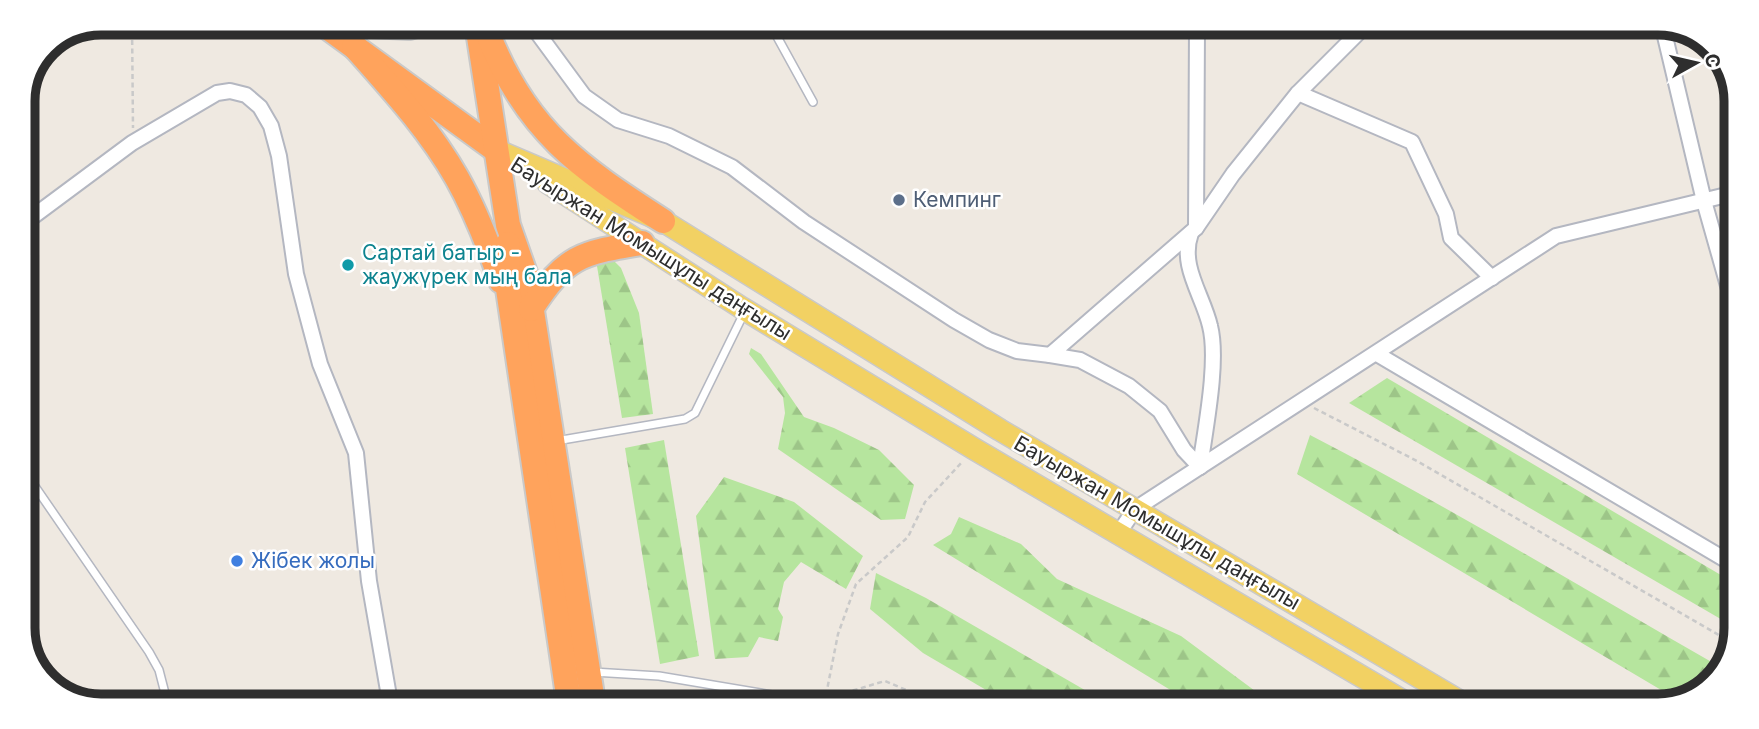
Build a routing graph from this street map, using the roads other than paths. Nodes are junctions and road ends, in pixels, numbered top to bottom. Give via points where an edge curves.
1 (354, 35) edge
2 (479, 35) edge
3 (489, 35) edge
4 (539, 35) edge
5 (776, 35) edge
6 (1197, 35) edge
7 (1356, 35) edge
8 (1665, 36) edge
9 (1298, 93) junction
10 (813, 102) dead end
11 (496, 150) junction
12 (1724, 196) edge
13 (1704, 201) junction
14 (40, 213) junction
15 (35, 214) edge
16 (35, 216) edge
17 (663, 221) junction
18 (1193, 230) junction
19 (642, 243) junction
20 (1724, 272) edge
21 (1492, 278) junction
22 (521, 309) junction
23 (745, 310) junction
24 (1377, 354) junction
25 (1050, 355) junction
26 (552, 442) junction
27 (1200, 467) junction
28 (35, 487) edge
29 (1135, 509) junction
30 (1118, 534) junction
31 (1724, 559) edge
32 (589, 672) junction
33 (165, 694) edge
34 (389, 694) edge
35 (568, 694) edge
36 (592, 694) edge
37 (766, 694) edge
38 (1391, 694) edge
39 (1448, 694) edge

1 - 11 highway
1 - 22 highway via 457,177
2 - 11 highway
3 - 17 highway via 516,91 551,138 572,158
4 - 25 street via 584,96 618,120 669,136 732,167 804,222 989,340 1017,351
5 - 10 lane
6 - 18 street
7 - 9 street
8 - 13 street
9 - 18 street
9 - 21 street via 1412,142 1446,214 1451,238
11 - 17 main road, Бауыржан Момышұлы даңғылы
11 - 19 main road, Бауыржан Момышұлы даңғылы
11 - 22 highway via 508,225 507,282
12 - 13 street
13 - 20 street
13 - 21 street via 1556,236
14 - 15 street
14 - 16 street
14 - 34 street via 132,143 217,93 246,95 260,107 279,156 296,274 320,364 356,453 369,580
17 - 29 main road, Бауыржан Момышұлы даңғылы
18 - 25 street
18 - 27 street via 1186,246 1188,265 1210,327 1213,350
19 - 22 highway via 581,256 555,274
19 - 23 main road, Бауыржан Момышұлы даңғылы
21 - 24 street
22 - 26 highway
22 - 35 highway
23 - 26 lane via 695,413 685,419
23 - 30 main road, Бауыржан Момышұлы даңғылы
24 - 27 street
24 - 31 street
25 - 27 street via 1080,360 1129,386 1160,411
26 - 32 highway
27 - 29 street
28 - 33 lane via 149,652
29 - 30 street
29 - 39 main road, Бауыржан Момышұлы даңғылы
30 - 38 main road, Бауыржан Момышұлы даңғылы
32 - 36 highway
32 - 37 lane via 659,676

